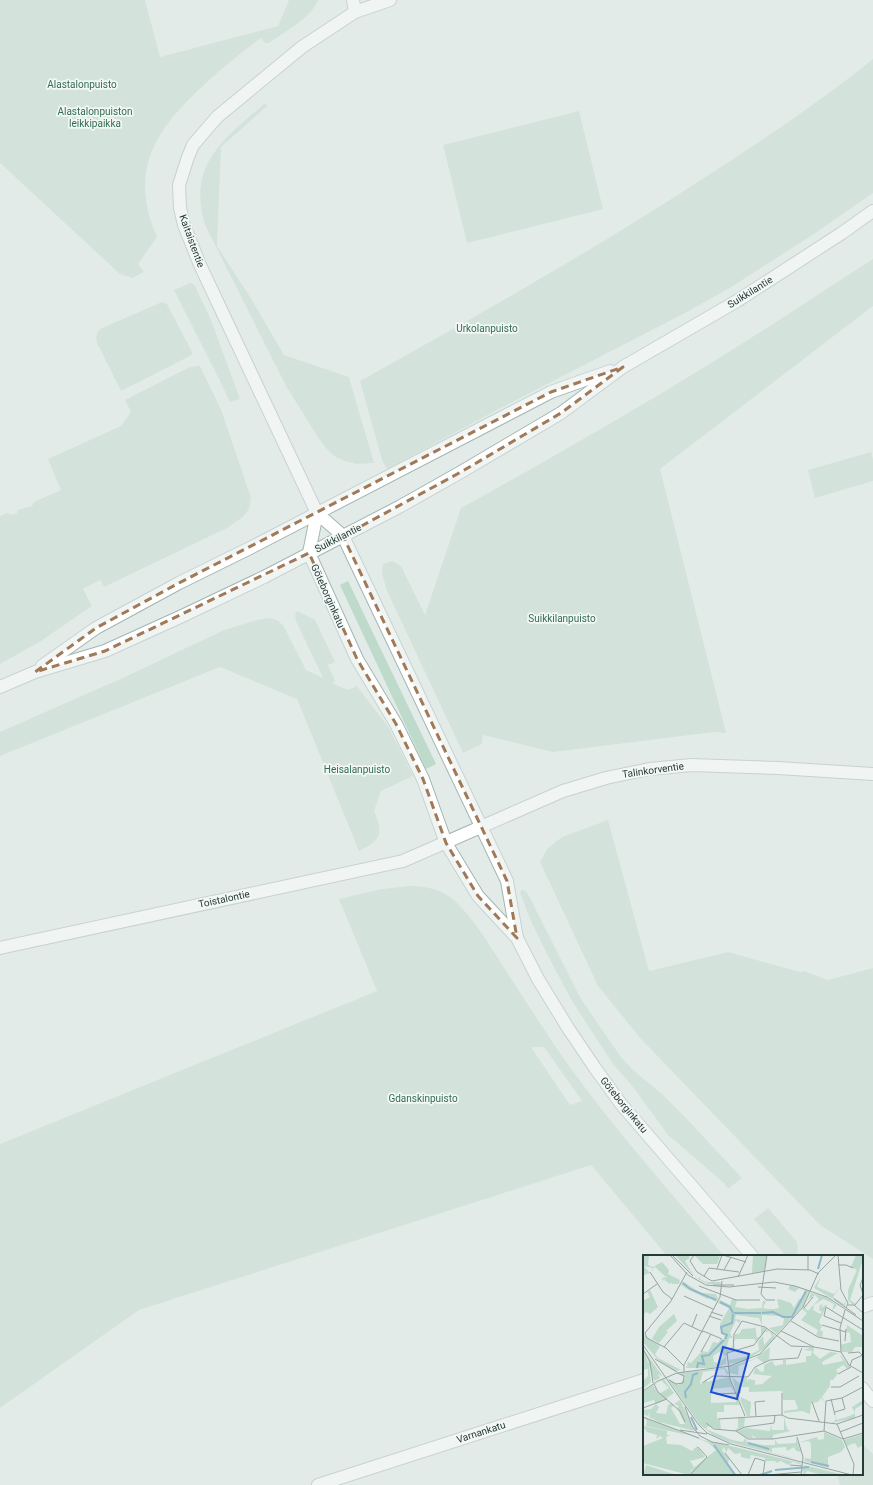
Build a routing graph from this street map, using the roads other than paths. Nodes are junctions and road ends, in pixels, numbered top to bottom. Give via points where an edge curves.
1 (390, 0) edge
2 (354, 6) edge
3 (873, 211) edge
4 (623, 367) junction
5 (316, 513) junction
6 (343, 536) junction
7 (309, 553) junction
8 (35, 672) junction
9 (0, 687) edge
10 (873, 774) edge
11 (482, 827) junction
12 (446, 843) junction
13 (517, 938) junction
14 (0, 948) edge
15 (751, 1255) edge
16 (873, 1303) edge
17 (863, 1307) edge
18 (643, 1380) edge
19 (863, 1389) edge
20 (873, 1401) edge
21 (318, 1485) edge

1 - 2 street, Kaitaistentie
2 - 5 street, Kaitaistentie via 217,117 193,145 179,185 184,224 200,265
3 - 4 street, Suikkilantie via 743,297
4 - 5 street, Suikkilantie via 551,392
4 - 6 street, Suikkilantie via 554,416 399,507
5 - 6 street, Göteborginkatu
5 - 7 street, Göteborginkatu
5 - 8 street, Suikkilantie via 96,628
6 - 7 street, Suikkilantie
6 - 11 street, Göteborginkatu
7 - 8 street, Suikkilantie via 194,611 106,651
7 - 12 street, Göteborginkatu via 357,659 396,724 423,778
8 - 9 street, Suikkilantie
10 - 11 street, Talinkorventie via 692,765 649,769 563,791
11 - 12 street, Talinkorventie
11 - 13 street, Göteborginkatu via 507,881
12 - 13 street, Göteborginkatu via 478,896
12 - 14 street, Toistalontie via 403,861
13 - 15 street, Göteborginkatu via 538,979 595,1068 622,1104
16 - 17 street
18 - 21 street, Varnankatu
19 - 20 street

